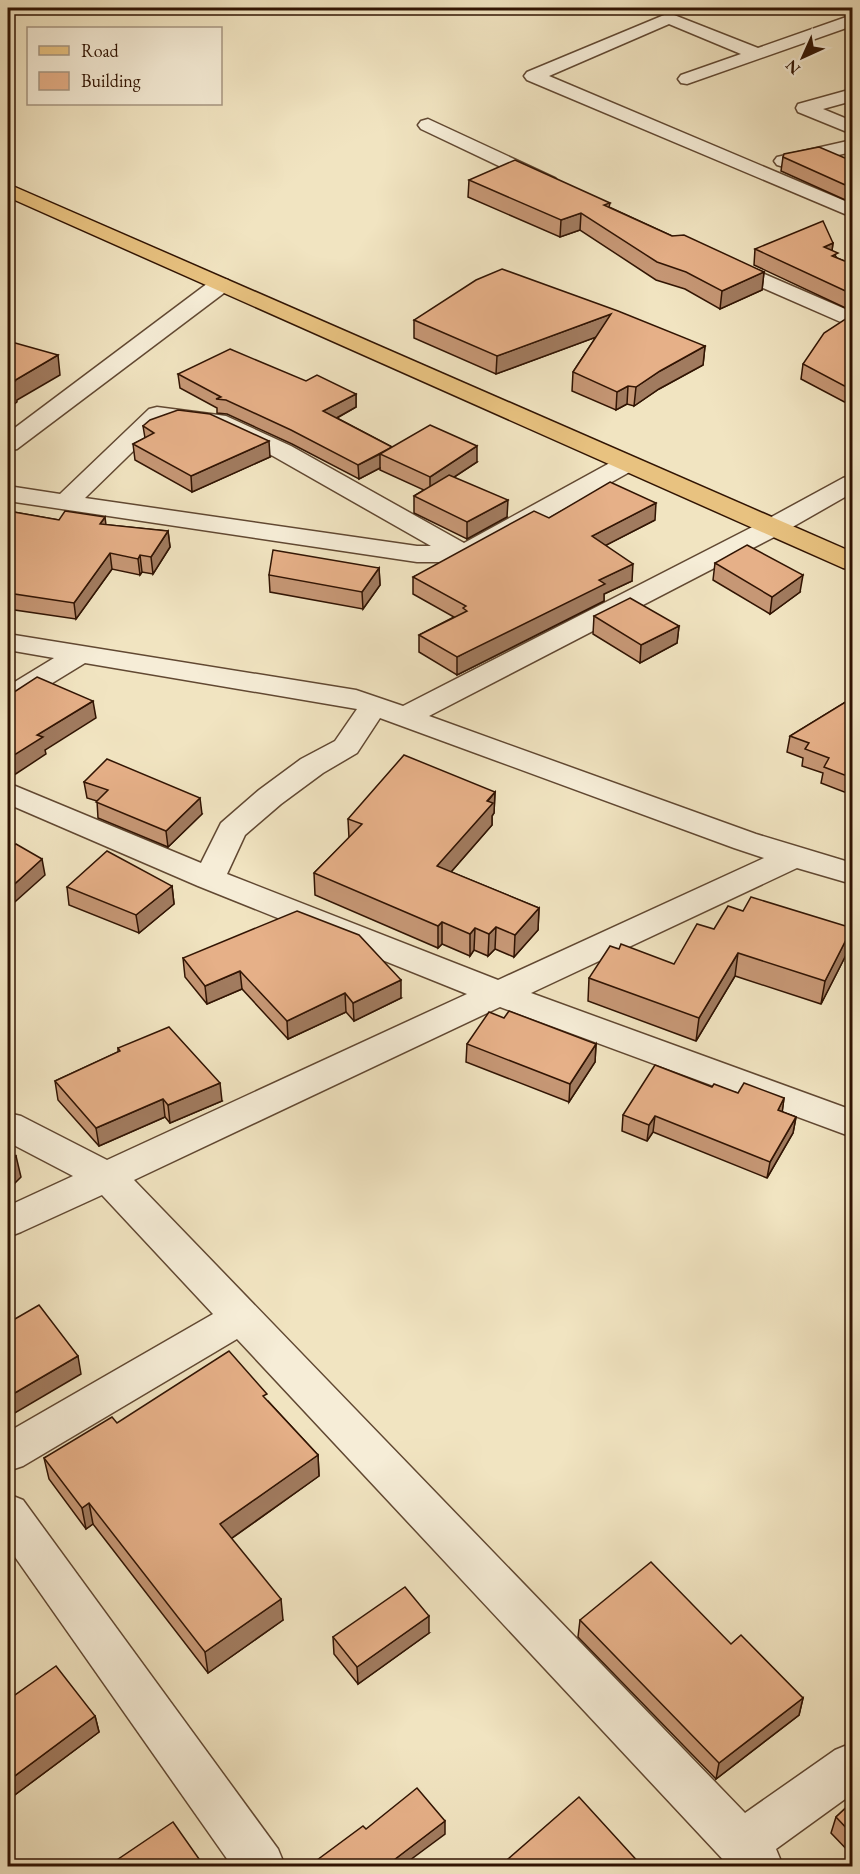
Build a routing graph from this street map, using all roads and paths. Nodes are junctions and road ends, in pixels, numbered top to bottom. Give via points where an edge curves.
1 (852, 20) edge
2 (758, 54) junction
3 (687, 79) dead end
4 (852, 94) edge
5 (428, 125) dead end
6 (852, 128) edge
7 (852, 146) edge
8 (749, 168) junction
9 (8, 190) edge
10 (568, 191) edge
11 (852, 210) edge
12 (707, 254) edge
13 (220, 285) junction
14 (852, 320) edge
15 (8, 444) edge
16 (626, 464) junction
17 (852, 483) edge
18 (8, 494) edge
19 (64, 503) junction
20 (773, 527) junction
21 (463, 554) junction
22 (852, 562) edge
23 (8, 642) edge
24 (80, 654) junction
25 (8, 698) edge
26 (374, 705) junction
27 (404, 717) junction
28 (8, 793) edge
29 (795, 856) junction
30 (852, 874) edge
31 (209, 879) junction
32 (500, 994) junction
33 (852, 1124) edge
34 (8, 1126) edge
35 (108, 1177) junction
36 (8, 1222) edge
37 (241, 1317) junction
38 (8, 1453) edge
39 (8, 1513) edge
40 (852, 1766) edge
41 (750, 1855) edge
42 (261, 1866) edge

1 - 2 street
2 - 3 street
2 - 8 street via 669,18 533,76
4 - 6 street via 805,108
5 - 10 street
7 - 8 street
8 - 11 street
9 - 13 main road
12 - 14 street
13 - 15 street
13 - 16 main road
16 - 20 main road
16 - 21 street
17 - 20 street
18 - 19 street
19 - 21 street via 417,554
19 - 21 street via 157,414 217,421 282,452
20 - 22 main road
20 - 27 street
23 - 24 street
24 - 25 street
24 - 26 street
26 - 27 street
26 - 31 street via 346,747 295,778 232,830
27 - 29 street via 745,842
28 - 31 street
29 - 30 street
29 - 32 street
31 - 32 street
32 - 33 street
32 - 35 street
34 - 35 street
35 - 36 street
35 - 37 street
37 - 38 street
37 - 41 street
39 - 42 street
40 - 41 street

